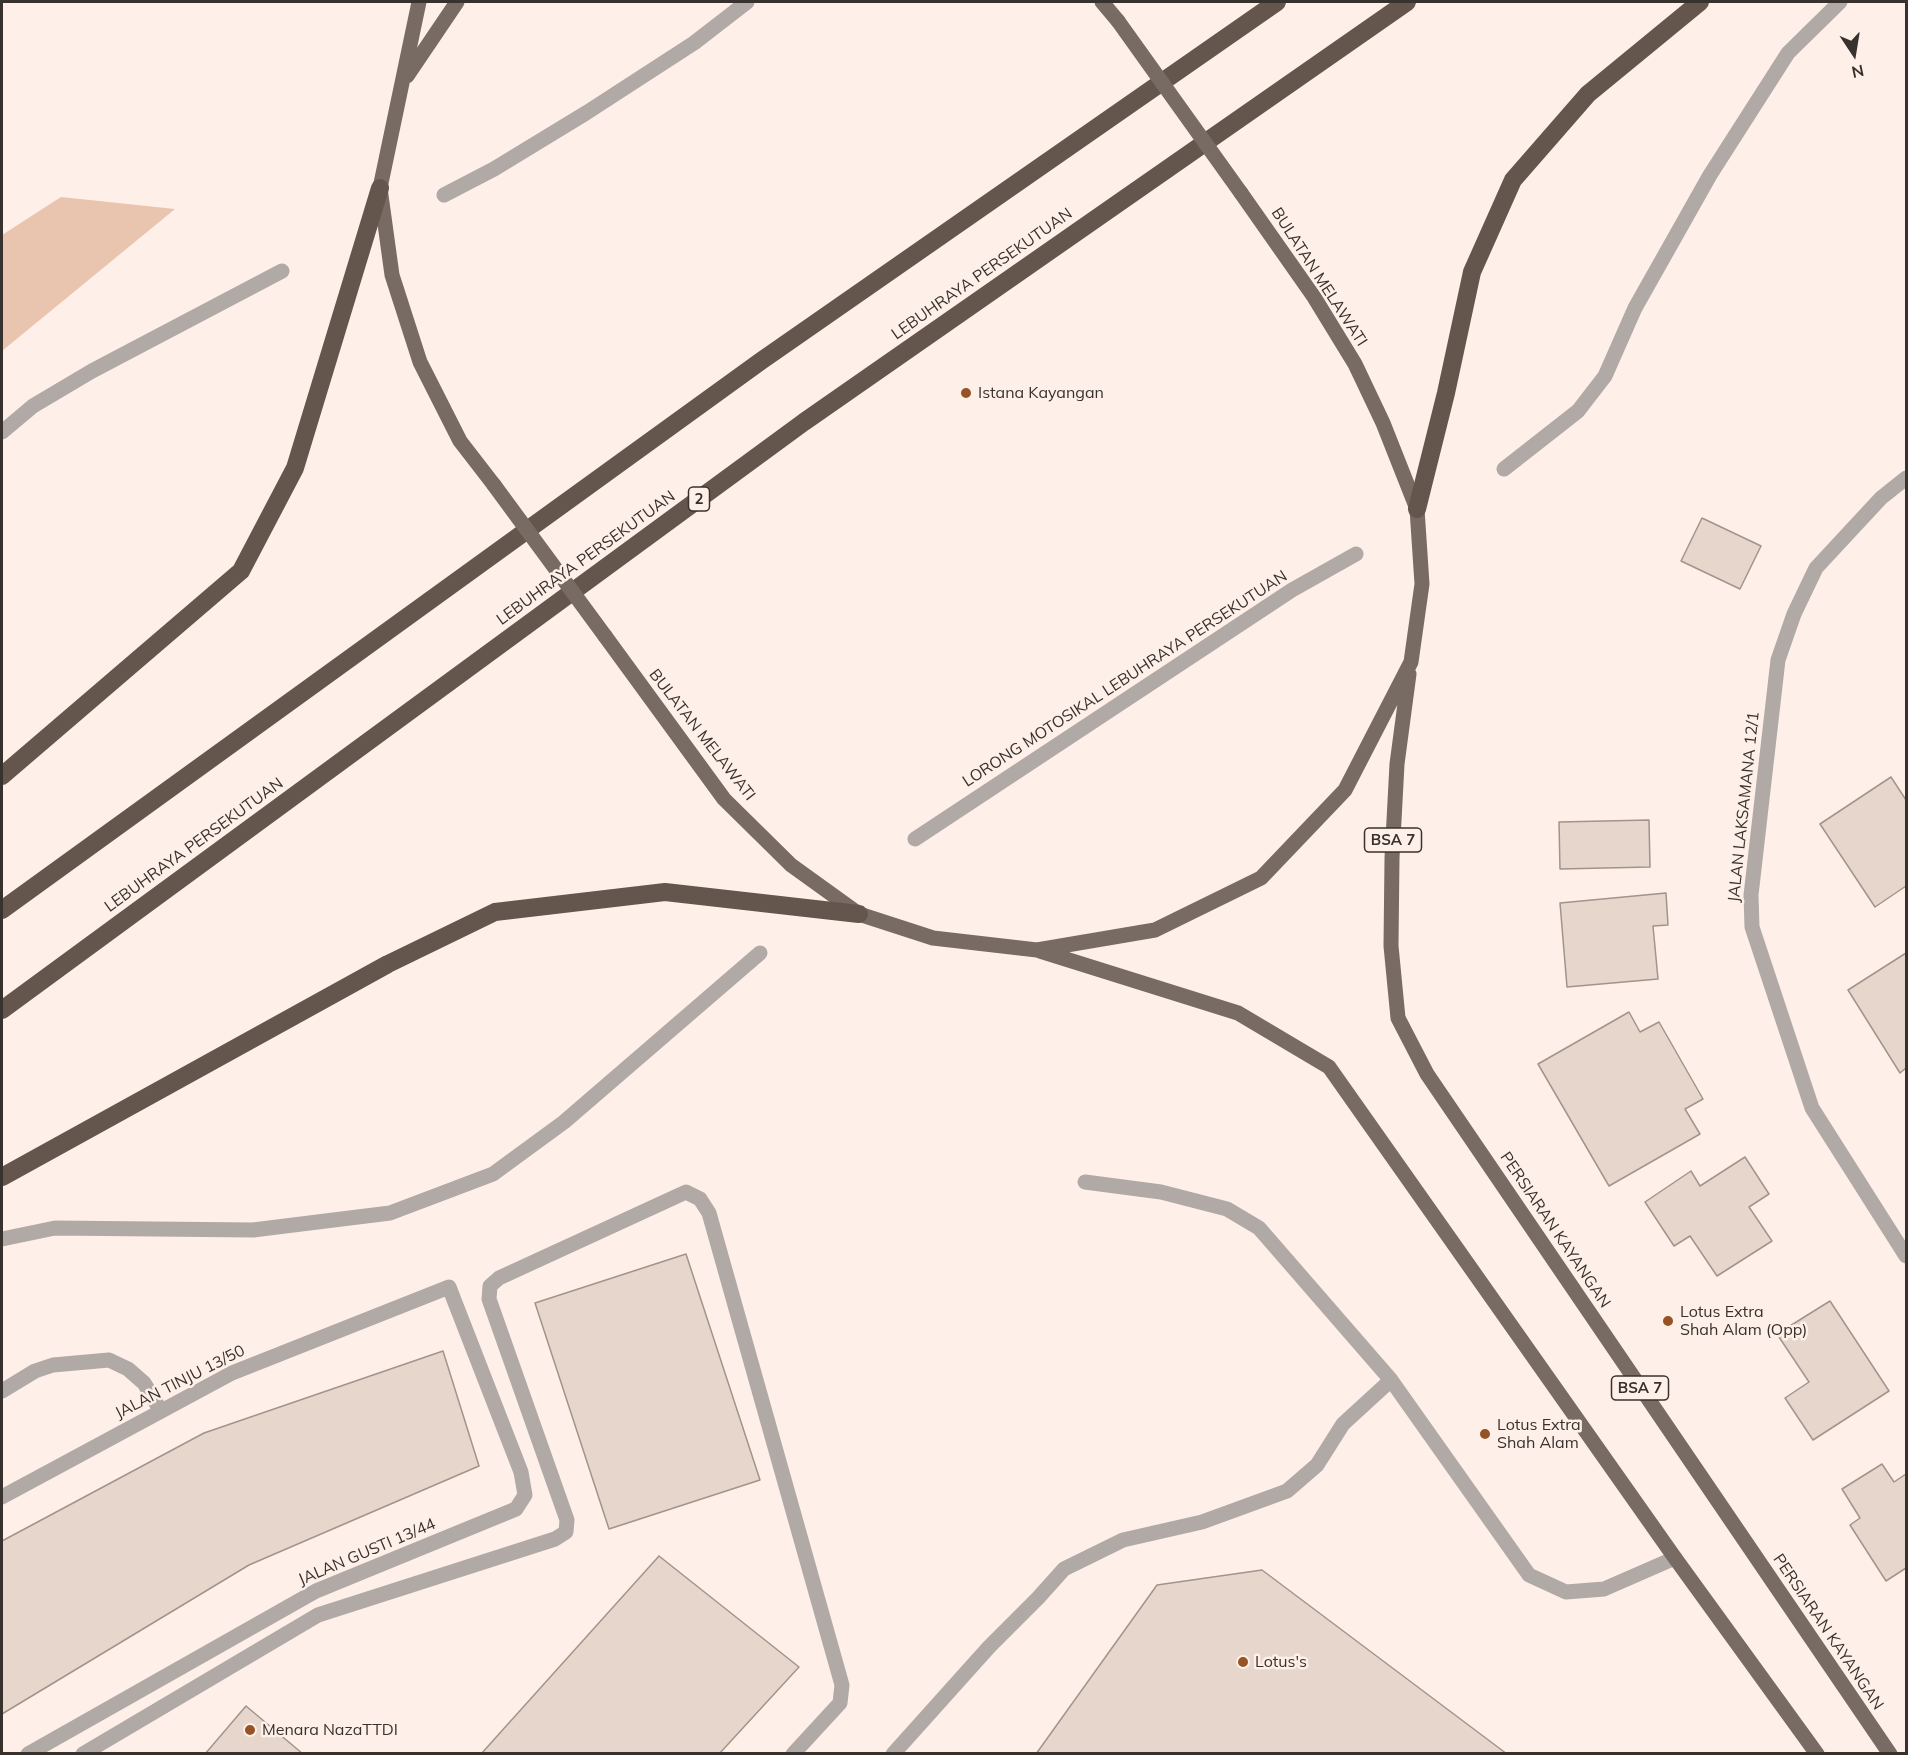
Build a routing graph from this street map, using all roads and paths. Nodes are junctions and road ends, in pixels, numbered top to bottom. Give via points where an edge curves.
1 (419, 2) edge
2 (457, 2) edge
3 (747, 2) edge
4 (1102, 2) edge
5 (1277, 2) edge
6 (1407, 2) edge
7 (1700, 2) edge
8 (1840, 2) edge
9 (402, 84) junction
10 (380, 188) junction
11 (444, 195) dead end
12 (282, 272) dead end
13 (2, 432) edge
14 (1504, 469) dead end
15 (1906, 478) edge
16 (1418, 509) junction
17 (1356, 554) dead end
18 (1411, 662) junction
19 (2, 776) edge
20 (915, 839) dead end
21 (2, 910) edge
22 (859, 914) junction
23 (1037, 950) junction
24 (760, 953) dead end
25 (2, 1010) edge
26 (2, 1177) edge
27 (1085, 1182) dead end
28 (2, 1239) edge
29 (1906, 1256) edge
30 (449, 1287) joint
31 (1391, 1380) junction
32 (2, 1391) edge
33 (161, 1411) junction
34 (2, 1497) edge
35 (1675, 1558) junction
36 (28, 1754) edge
37 (83, 1754) edge
38 (793, 1754) edge
39 (893, 1754) edge
40 (1817, 1754) edge
41 (1890, 1754) edge

1 - 9 main road
2 - 9 main road, BULATAN MELAWATI
3 - 11 street via 694,43 586,113
4 - 16 main road, BULATAN MELAWATI, bridge via 1314,297 1383,423
5 - 21 highway via 761,361
6 - 25 highway, LEBUHRAYA PERSEKUTUAN / 2 via 804,422
7 - 16 highway via 1588,94 1513,180 1472,272
8 - 14 street via 1788,53 1710,175 1635,308 1605,376 1578,411
9 - 10 main road, BULATAN MELAWATI
10 - 19 highway via 295,468 242,571
10 - 22 main road, BULATAN MELAWATI, bridge via 392,275 420,362 460,441 724,799 790,866
12 - 13 street via 92,370 33,405
15 - 29 street, JALAN LAKSAMANA 12/1 via 1881,498 1816,568 1794,614 1778,660 1751,895 1752,927 1812,1108
16 - 18 main road, BULATAN MELAWATI via 1422,584
17 - 20 street, LORONG MOTOSIKAL LEBUHRAYA PERSEKUTUAN via 1292,590
18 - 23 main road, BULATAN MELAWATI via 1345,790 1261,878 1155,930
18 - 41 main road, PERSIARAN KAYANGAN / BSA 7 via 1397,764 1392,858 1391,946 1398,1018 1427,1074
22 - 23 main road, BULATAN MELAWATI via 933,939
22 - 26 highway via 665,892 495,912 388,964
23 - 35 main road via 1238,1013 1329,1067
24 - 28 street via 564,1122 493,1174 390,1213 253,1230 55,1228
27 - 31 street via 1172,1195 1227,1209 1259,1227
30 - 33 street, JALAN TINJU 13/50 via 232,1373
30 - 36 street, JALAN GUSTI 13/44 via 521,1472 525,1495 516,1509 316,1591
31 - 35 street via 1529,1575 1566,1592 1604,1589
31 - 39 street via 1344,1424 1317,1465 1287,1491 1202,1522 1123,1540 1064,1569
32 - 33 street via 53,1365 109,1360 144,1383
33 - 34 street, JALAN TINJU 13/50
35 - 40 main road
37 - 38 street via 318,1615 555,1539 566,1532 567,1520 489,1299 490,1286 499,1278 686,1191 700,1199 710,1213 842,1685 840,1703

